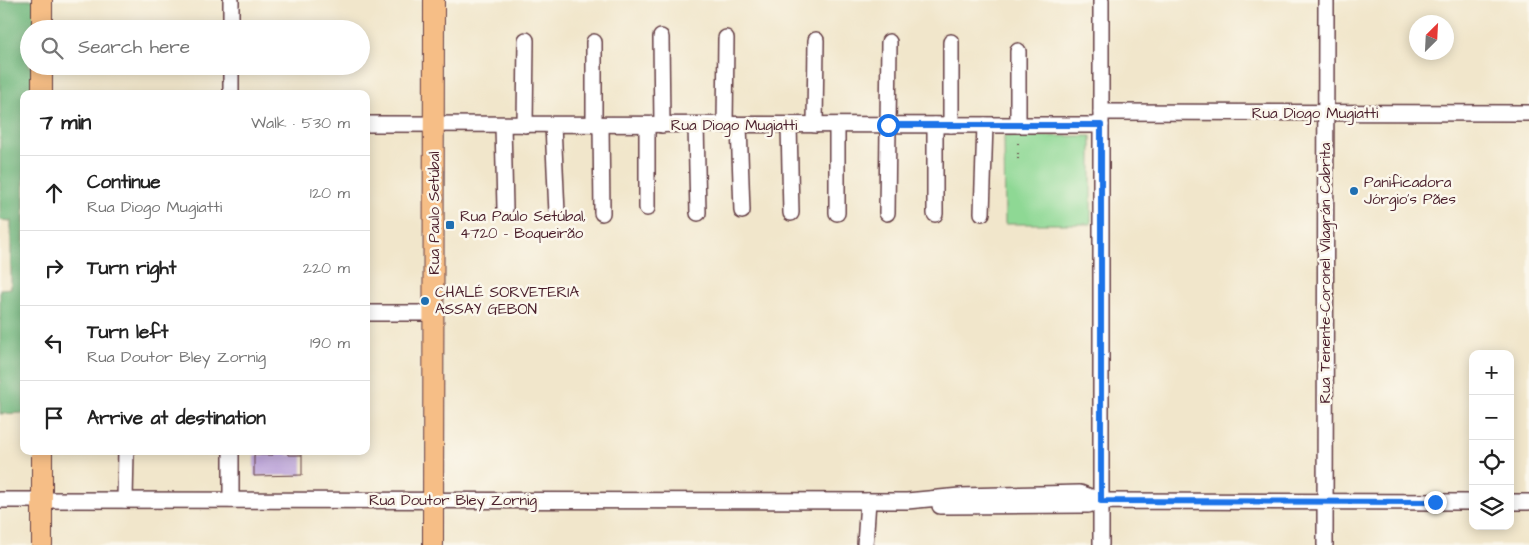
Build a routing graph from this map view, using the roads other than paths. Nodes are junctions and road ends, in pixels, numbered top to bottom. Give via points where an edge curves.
1 (42, 0) edge
2 (231, 0) edge
3 (434, 0) edge
4 (1101, 0) edge
5 (1326, 0) edge
6 (42, 20) edge
7 (231, 20) edge
8 (661, 37) dead end
9 (726, 38) dead end
10 (526, 40) dead end
11 (816, 40) dead end
12 (594, 42) dead end
13 (889, 42) dead end
14 (951, 42) dead end
15 (1018, 51) dead end
16 (42, 75) edge
17 (231, 75) edge
18 (42, 90) edge
19 (231, 90) edge
20 (1326, 113) junction
21 (1529, 114) edge
22 (1101, 119) junction
23 (370, 124) edge
24 (434, 125) junction
25 (503, 125) junction
26 (525, 125) junction
27 (552, 125) junction
28 (598, 125) junction
29 (647, 125) junction
30 (662, 125) junction
31 (696, 125) junction
32 (732, 125) junction
33 (789, 125) junction
34 (815, 125) junction
35 (837, 125) junction
36 (888, 125) junction
37 (935, 125) junction
38 (951, 125) junction
39 (985, 125) junction
40 (1018, 125) junction
41 (647, 208) dead end
42 (505, 209) dead end
43 (742, 211) dead end
44 (556, 213) dead end
45 (698, 213) dead end
46 (791, 213) dead end
47 (836, 213) dead end
48 (887, 213) dead end
49 (982, 213) dead end
50 (602, 214) dead end
51 (935, 214) dead end
52 (370, 312) edge
53 (434, 313) junction
54 (42, 455) edge
55 (126, 455) edge
56 (231, 455) edge
57 (0, 500) edge
58 (42, 500) junction
59 (125, 500) junction
60 (231, 500) junction
61 (433, 500) junction
62 (868, 501) junction
63 (1101, 501) junction
64 (1325, 502) junction
65 (1469, 502) edge
66 (1514, 502) edge
67 (1529, 502) edge
68 (42, 545) edge
69 (433, 545) edge
70 (865, 545) edge
71 (1101, 545) edge
72 (1325, 545) edge

1 - 6 main road
2 - 7 street
3 - 24 main road, Rua Paulo Setúbal
4 - 22 street
5 - 20 street, Rua Tenente-Coronel Vilagrán Cabrita
8 - 30 street
9 - 32 street
10 - 26 street
11 - 34 street
12 - 28 street
13 - 36 street
14 - 38 street
15 - 40 street
16 - 18 main road
17 - 19 street
20 - 21 street, Rua Diogo Mugiatti
20 - 22 street, Rua Diogo Mugiatti
20 - 64 street, Rua Tenente-Coronel Vilagrán Cabrita
22 - 40 street, Rua Diogo Mugiatti
22 - 63 street
23 - 24 street, Rua Diogo Mugiatti
24 - 25 street, Rua Diogo Mugiatti
24 - 53 main road, Rua Paulo Setúbal
25 - 26 street, Rua Diogo Mugiatti
25 - 42 street
26 - 27 street, Rua Diogo Mugiatti
27 - 28 street, Rua Diogo Mugiatti
27 - 44 street
28 - 29 street, Rua Diogo Mugiatti
28 - 50 street
29 - 30 street, Rua Diogo Mugiatti
29 - 41 street
30 - 31 street, Rua Diogo Mugiatti
31 - 32 street, Rua Diogo Mugiatti
31 - 45 street
32 - 33 street, Rua Diogo Mugiatti
32 - 43 street
33 - 34 street, Rua Diogo Mugiatti
33 - 46 street
34 - 35 street, Rua Diogo Mugiatti
35 - 36 street, Rua Diogo Mugiatti
35 - 47 street
36 - 37 street, Rua Diogo Mugiatti
36 - 48 street
37 - 38 street, Rua Diogo Mugiatti
37 - 51 street
38 - 39 street, Rua Diogo Mugiatti
39 - 40 street, Rua Diogo Mugiatti
39 - 49 street
52 - 53 street
53 - 61 main road, Rua Paulo Setúbal
54 - 58 main road
55 - 59 street
56 - 60 street
57 - 58 street, Rua Doutor Bley Zornig
58 - 59 street, Rua Doutor Bley Zornig
58 - 68 main road
59 - 60 street, Rua Doutor Bley Zornig
60 - 61 street, Rua Doutor Bley Zornig
61 - 62 street, Rua Doutor Bley Zornig
61 - 69 main road, Rua Paulo Setúbal
62 - 63 street, Rua Doutor Bley Zornig via 1080,493
62 - 70 street
63 - 64 street, Rua Doutor Bley Zornig
63 - 71 street
64 - 65 street, Rua Doutor Bley Zornig
64 - 72 street, Rua Tenente-Coronel Vilagrán Cabrita
66 - 67 street

